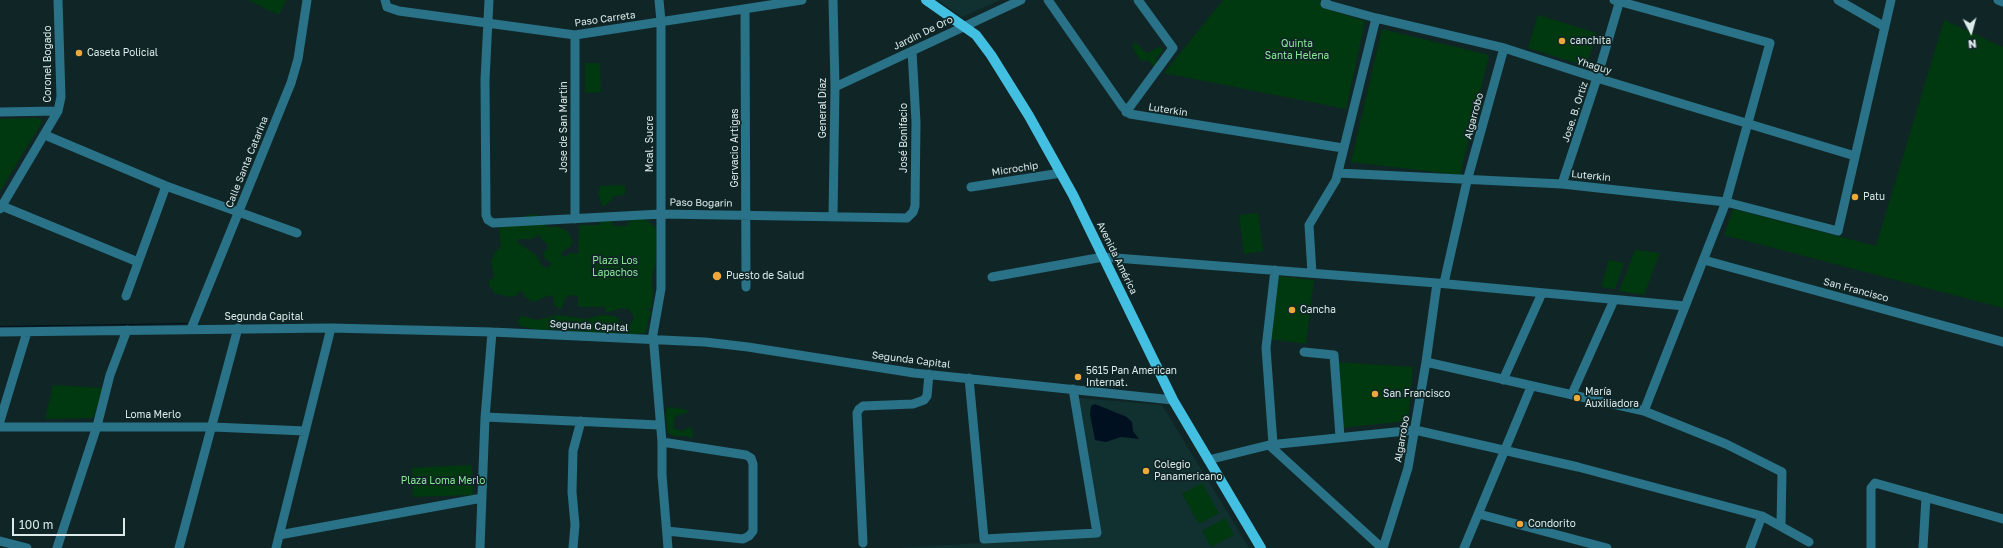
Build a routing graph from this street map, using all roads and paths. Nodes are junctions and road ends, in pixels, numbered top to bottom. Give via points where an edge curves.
1 (58, 0) edge
2 (307, 0) edge
3 (489, 0) edge
4 (659, 0) edge
5 (802, 0) edge
6 (833, 0) edge
7 (926, 0) edge
8 (1021, 0) edge
9 (1048, 0) edge
10 (1138, 0) edge
11 (1838, 0) edge
12 (1891, 0) edge
13 (1998, 0) edge
14 (1618, 1) edge
15 (1326, 2) edge
16 (2003, 2) edge
17 (386, 3) edge
18 (745, 9) junction
19 (1376, 18) junction
20 (661, 22) junction
21 (487, 24) junction
22 (964, 26) junction
23 (1885, 27) junction
24 (575, 35) junction
25 (1504, 48) junction
26 (912, 51) junction
27 (1597, 78) junction
28 (835, 87) junction
29 (58, 111) junction
30 (0, 112) edge
31 (1126, 112) junction
32 (1749, 123) junction
33 (44, 135) junction
34 (1343, 148) junction
35 (1855, 156) junction
36 (1061, 173) junction
37 (1338, 173) junction
38 (1467, 181) junction
39 (1562, 184) junction
40 (166, 186) junction
41 (971, 187) dead end
42 (1726, 202) junction
43 (1, 207) edge
44 (238, 211) junction
45 (661, 214) junction
46 (746, 215) junction
47 (833, 217) junction
48 (902, 218) joint
49 (575, 219) junction
50 (297, 233) dead end
51 (1103, 257) junction
52 (1704, 260) junction
53 (138, 262) junction
54 (1275, 270) junction
55 (1312, 273) junction
56 (992, 277) dead end
57 (1440, 283) junction
58 (746, 287) dead end
59 (1542, 293) junction
60 (126, 296) dead end
61 (1614, 300) junction
62 (1685, 306) junction
63 (238, 328) junction
64 (331, 328) junction
65 (191, 329) junction
66 (127, 330) junction
67 (0, 332) edge
68 (27, 332) junction
69 (492, 332) junction
70 (653, 340) junction
71 (2003, 342) edge
72 (1304, 352) dead end
73 (1426, 362) junction
74 (929, 374) junction
75 (969, 378) junction
76 (1503, 380) junction
77 (1531, 387) junction
78 (1073, 389) junction
79 (1572, 394) junction
80 (1173, 400) junction
81 (1644, 411) junction
82 (485, 417) junction
83 (0, 421) edge
84 (581, 421) junction
85 (659, 425) junction
86 (97, 426) junction
87 (213, 426) junction
88 (0, 427) edge
89 (1415, 430) junction
90 (305, 431) junction
91 (1340, 437) junction
92 (662, 442) junction
93 (1271, 445) junction
94 (1504, 451) junction
95 (1208, 460) junction
96 (1926, 497) junction
97 (482, 498) junction
98 (1479, 514) junction
99 (1762, 516) junction
100 (2003, 519) edge
101 (1781, 526) junction
102 (667, 531) junction
103 (279, 535) junction
104 (0, 541) edge
105 (1808, 542) dead end
106 (863, 543) dead end
107 (27, 548) edge
108 (57, 548) edge
109 (179, 548) edge
110 (276, 548) edge
111 (480, 548) edge
112 (573, 548) edge
113 (668, 548) edge
114 (1261, 548) edge
115 (1383, 548) edge
116 (1464, 548) edge
117 (1607, 548) edge
118 (1750, 548) edge
119 (1871, 548) edge
120 (1923, 548) edge

1 - 29 street, Coronel Bogado via 61,97
2 - 44 street, Calle Santa Catarina via 298,59 291,83
3 - 21 street
4 - 20 street, Mcal. Sucre
5 - 18 street, Paso Carreta
6 - 28 street, General Díaz
7 - 22 main road, Avenida América
8 - 22 street, Jardin De Oro
9 - 31 street
10 - 31 street via 1173,48
11 - 23 street
12 - 23 street
13 - 16 street
14 - 27 street, Jose. B. Ortiz
14 - 32 street via 1770,43
15 - 19 street, Yhaguy
17 - 21 street, Paso Carreta via 399,11
18 - 20 street, Paso Carreta
18 - 46 street, Gervacio Artigas
19 - 25 street, Yhaguy
19 - 34 street
20 - 24 street, Paso Carreta
20 - 45 street, Mcal. Sucre
21 - 24 street, Paso Carreta
21 - 49 street, Paso Bogarin via 488,220 500,224
22 - 26 street, Jardin De Oro
22 - 36 main road, Avenida América via 976,35 991,55
23 - 35 street
24 - 49 street, Jose de San Martin
25 - 27 street, Yhaguy
25 - 38 street, Algarrobo
26 - 28 street, Jardin De Oro
26 - 48 street, José Bonifacio via 916,122 915,206 910,216
27 - 32 street, Yhaguy
27 - 39 street, Jose. B. Ortiz
28 - 47 street, General Díaz
29 - 30 street
29 - 33 street, Coronel Bogado
31 - 34 street, Luterkin via 1141,117
32 - 35 street, Yhaguy
32 - 42 street
33 - 40 street
33 - 43 street, Coronel Bogado
34 - 37 street
35 - 42 street, Luterkin via 1838,231
36 - 41 street, Microchip
36 - 51 main road, Avenida América
37 - 38 street, Luterkin
37 - 55 street via 1310,225
38 - 39 street, Luterkin
38 - 57 street, Algarrobo
39 - 42 street, Luterkin
40 - 44 street
40 - 53 street
42 - 52 street
43 - 53 street
44 - 50 street
44 - 65 street, Calle Santa Catarina
45 - 46 street, Paso Bogarin
45 - 49 street, Paso Bogarin
45 - 70 street, Mcal. Sucre via 661,289
46 - 47 street, Paso Bogarin
46 - 58 street, Gervacio Artigas
47 - 48 street, Paso Bogarin
51 - 54 street
51 - 56 street
51 - 80 main road, Avenida América
52 - 62 street
52 - 71 street, San Francisco
53 - 60 street
54 - 55 street
54 - 93 street via 1266,348
55 - 57 street
57 - 59 street
57 - 73 street, Algarrobo
59 - 61 street
59 - 76 street
61 - 62 street
61 - 79 street
62 - 81 street
63 - 64 street, Segunda Capital
63 - 65 street, Segunda Capital
63 - 87 street
64 - 69 street, Segunda Capital
64 - 90 street
65 - 66 street, Segunda Capital
66 - 68 street, Segunda Capital
66 - 86 street via 110,376
67 - 68 street, Segunda Capital
68 - 83 street
69 - 70 street, Segunda Capital
69 - 82 street
70 - 74 street, Segunda Capital via 727,344
70 - 85 street, Mcal. Sucre
72 - 91 street via 1334,356
73 - 76 street
73 - 89 street, Algarrobo
74 - 75 street, Segunda Capital
74 - 106 street via 927,396 924,400 913,404 867,405 856,413
75 - 78 street, Segunda Capital
75 - 78 street via 984,539 1097,533
76 - 77 street
77 - 79 street
77 - 94 street
78 - 80 street, Segunda Capital
79 - 81 street
80 - 95 main road, Avenida América
81 - 101 street via 1726,444 1782,472
82 - 84 street
82 - 97 street
84 - 85 street
84 - 112 street via 573,451
85 - 92 street, Mcal. Sucre
86 - 87 street, Loma Merlo
86 - 88 street, Loma Merlo
86 - 108 street
87 - 90 street, Loma Merlo
87 - 109 street
89 - 91 street
89 - 94 street
89 - 115 street, Algarrobo via 1401,494
90 - 103 street
91 - 93 street
92 - 102 street, Mcal. Sucre
92 - 102 street via 746,455 751,458 753,464 753,531 749,536 744,539
93 - 95 street
93 - 115 street
94 - 98 street
94 - 99 street via 1578,467
95 - 114 main road, Avenida América
96 - 100 street
96 - 119 street via 1879,484 1872,485
96 - 120 street
97 - 103 street
97 - 111 street
98 - 116 street
98 - 117 street
99 - 101 street
99 - 118 street
101 - 105 street
102 - 113 street, Mcal. Sucre
103 - 110 street
104 - 107 street

